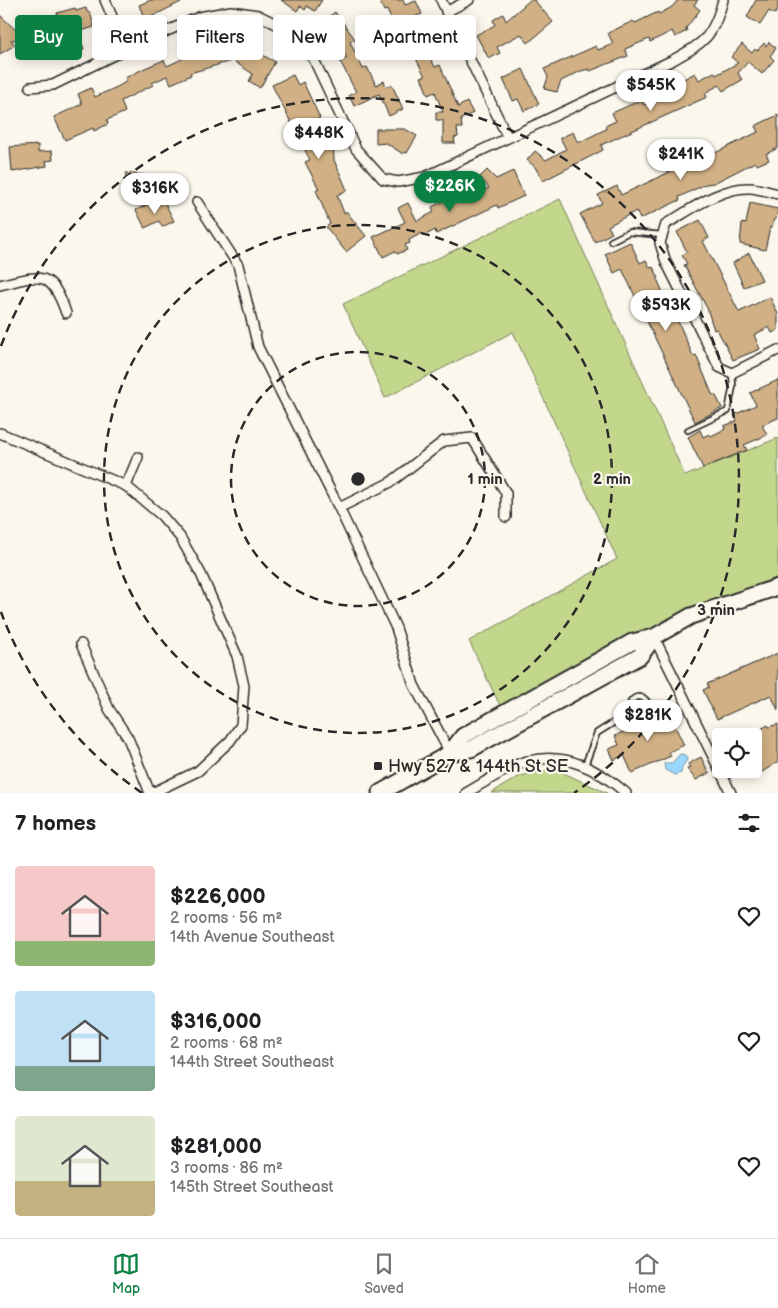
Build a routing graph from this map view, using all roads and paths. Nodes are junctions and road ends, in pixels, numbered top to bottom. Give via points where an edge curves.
1 (105, 0) edge
2 (441, 0) edge
3 (469, 0) edge
4 (723, 0) edge
5 (446, 12) junction
6 (111, 15) edge
7 (167, 31) edge
8 (103, 60) edge
9 (30, 86) dead end
10 (507, 136) junction
11 (778, 194) edge
12 (197, 202) dead end
13 (661, 239) junction
14 (611, 241) dead end
15 (0, 286) edge
16 (66, 313) dead end
17 (778, 350) edge
18 (732, 373) junction
19 (688, 430) dead end
20 (0, 433) edge
21 (138, 458) dead end
22 (126, 486) junction
23 (339, 508) junction
24 (506, 517) dead end
25 (778, 587) edge
26 (654, 637) junction
27 (81, 644) dead end
28 (632, 711) dead end
29 (450, 753) junction
30 (585, 765) junction
31 (469, 792) edge
32 (151, 793) edge
33 (380, 793) edge
34 (626, 793) edge
35 (731, 793) edge

1 - 6 street
2 - 5 street
3 - 5 street
4 - 10 street via 717,24 702,44
5 - 10 street
7 - 10 street via 199,17 231,11 258,15 292,32 314,60 356,149 383,179 398,182 425,177
8 - 9 street via 52,85
11 - 13 street via 751,188 731,191 666,224
12 - 23 street via 238,265 258,347
13 - 14 lane via 630,232
13 - 18 street via 666,262 719,367
15 - 16 street via 36,277 49,280
17 - 18 street
18 - 19 lane via 728,411
20 - 22 street
21 - 22 street
22 - 32 street via 162,516 180,537 201,574 237,656 244,686 241,725 230,741 198,771
23 - 24 street via 391,482 444,441 472,438 506,493
23 - 29 street via 396,628 414,685
25 - 26 main road via 691,616
26 - 29 main road via 632,642 463,736
26 - 35 street
27 - 32 street via 109,709 128,738
28 - 30 lane via 597,733
29 - 33 main road
30 - 31 street via 549,758 526,761
30 - 34 street

